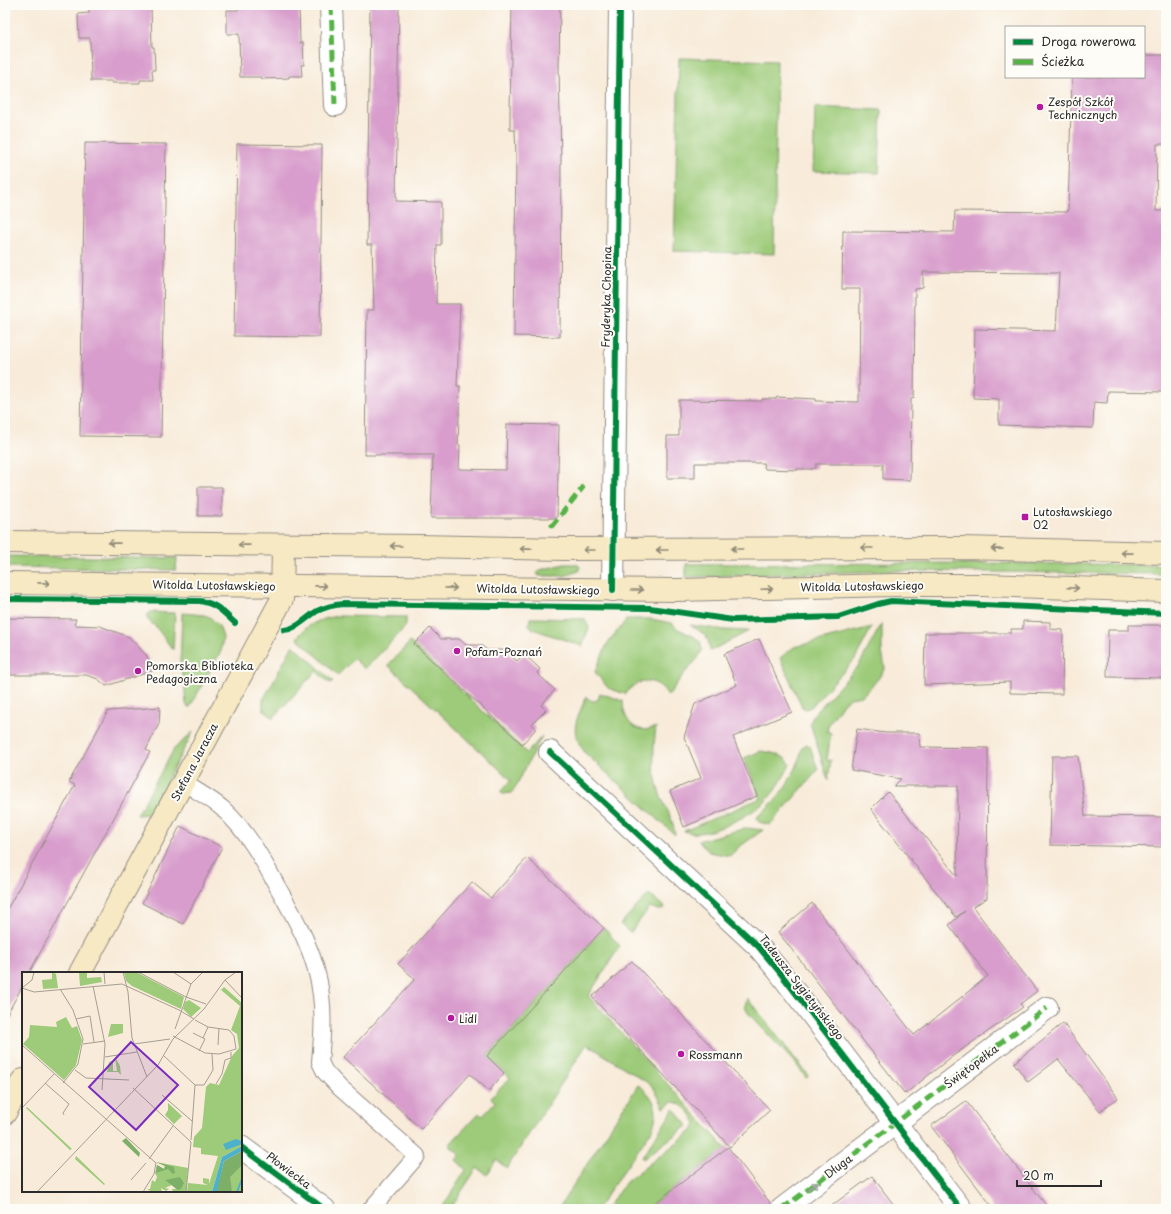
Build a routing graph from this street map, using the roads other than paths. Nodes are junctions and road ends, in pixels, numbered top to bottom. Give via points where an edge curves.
1 (331, 5) edge
2 (620, 5) edge
3 (335, 105) dead end
4 (5, 542) edge
5 (283, 545) junction
6 (613, 550) junction
7 (1166, 554) edge
8 (5, 582) edge
9 (282, 586) junction
10 (613, 590) junction
11 (1166, 591) edge
12 (550, 752) dead end
13 (183, 782) junction
14 (81, 972) edge
15 (1047, 1008) dead end
16 (22, 1082) edge
17 (5, 1113) edge
18 (895, 1123) junction
19 (242, 1148) edge
20 (324, 1209) edge
21 (371, 1209) edge
22 (782, 1209) edge
23 (961, 1209) edge

1 - 3 street
2 - 6 street, Fryderyka Chopina
5 -> 4 main road
6 -> 5 main road
5 - 9 main road, Stefana Jaracza
7 -> 6 main road via 962,548
6 - 10 street, Fryderyka Chopina
8 -> 9 main road, Witolda Lutosławskiego
9 -> 10 main road, Witolda Lutosławskiego
9 - 13 main road, Stefana Jaracza via 282,600
10 -> 11 main road, Witolda Lutosławskiego via 983,585
12 - 18 street, Tadeusza Sygietyńskiego via 758,946
13 - 14 main road, Stefana Jaracza
13 - 21 lane via 221,808 240,826 262,860 304,938 321,994 322,1067 340,1088 417,1156
15 - 18 street, Świętopełka
16 - 17 main road
22 -> 18 street, Długa
18 - 23 street, Tadeusza Sygietyńskiego
19 - 20 street, Płowiecka

